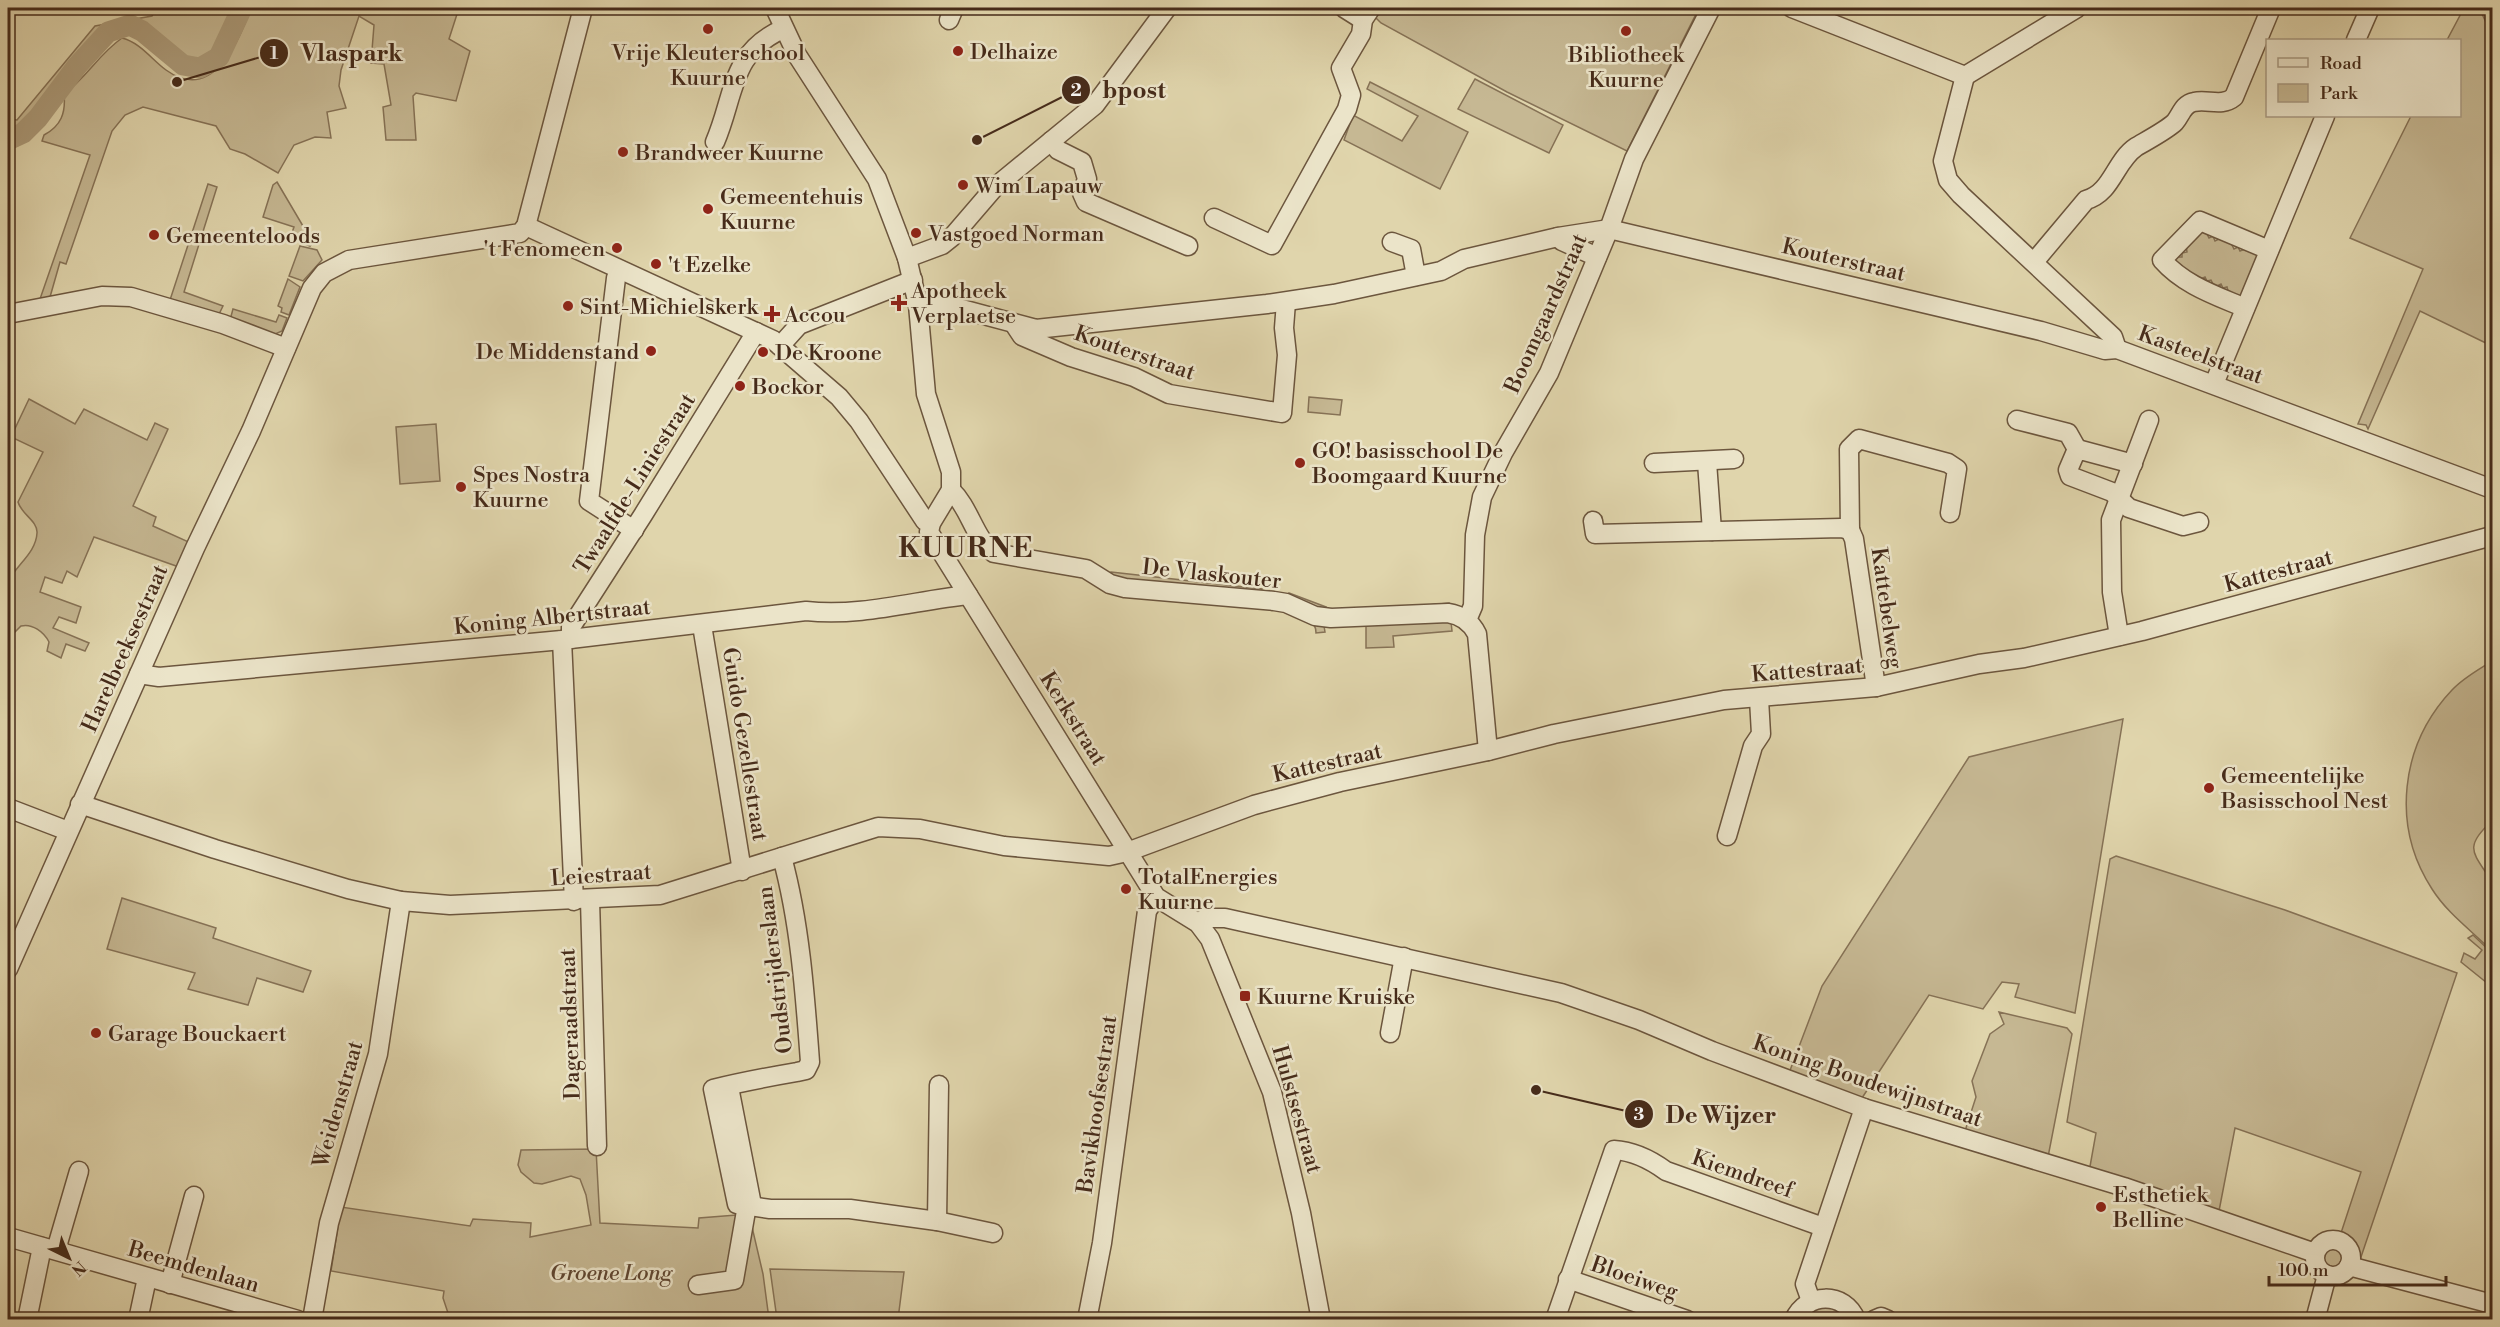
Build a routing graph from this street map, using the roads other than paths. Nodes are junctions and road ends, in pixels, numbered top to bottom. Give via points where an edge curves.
1 (583, 8) edge
2 (775, 8) edge
3 (1167, 8) edge
4 (1344, 8) edge
5 (1711, 8) edge
6 (1792, 8) edge
7 (2077, 8) edge
8 (2271, 8) edge
9 (2370, 8) edge
10 (1367, 14) edge
11 (783, 29) junction
12 (2356, 39) edge
13 (1965, 76) junction
14 (2325, 117) edge
15 (1051, 141) junction
16 (715, 142) dead end
17 (1214, 218) dead end
18 (1609, 229) junction
19 (528, 231) junction
20 (1558, 237) junction
21 (1392, 242) dead end
22 (1188, 246) dead end
23 (2269, 250) junction
24 (1597, 257) junction
25 (907, 258) junction
26 (2034, 262) junction
27 (620, 270) junction
28 (1416, 276) junction
29 (913, 280) junction
30 (1286, 302) junction
31 (918, 305) junction
32 (2245, 308) junction
33 (8, 314) edge
34 (1014, 323) junction
35 (756, 332) junction
36 (780, 346) junction
37 (286, 348) junction
38 (2117, 349) junction
39 (2214, 384) junction
40 (2017, 420) dead end
41 (2150, 420) dead end
42 (2077, 448) junction
43 (1734, 459) dead end
44 (1707, 462) junction
45 (1654, 464) dead end
46 (2133, 464) junction
47 (2493, 489) edge
48 (951, 490) junction
49 (2118, 498) junction
50 (1950, 513) dead end
51 (2199, 522) dead end
52 (932, 523) junction
53 (634, 530) junction
54 (1850, 530) junction
55 (1712, 531) junction
56 (1593, 535) dead end
57 (2493, 537) edge
58 (968, 596) junction
59 (1467, 620) junction
60 (702, 625) junction
61 (2119, 636) junction
62 (567, 640) junction
63 (139, 674) junction
64 (1876, 687) junction
65 (1759, 699) junction
66 (1488, 752) junction
67 (80, 804) junction
68 (8, 808) edge
69 (68, 831) junction
70 (1727, 836) dead end
71 (1127, 852) junction
72 (782, 857) junction
73 (742, 871) junction
74 (1156, 897) junction
75 (401, 901) junction
76 (582, 901) junction
77 (1198, 923) junction
78 (1404, 957) junction
79 (8, 969) edge
80 (1390, 1033) dead end
81 (939, 1085) dead end
82 (1864, 1108) junction
83 (597, 1146) dead end
84 (79, 1171) dead end
85 (194, 1196) dead end
86 (752, 1205) junction
87 (937, 1221) junction
88 (1823, 1227) junction
89 (993, 1233) dead end
90 (8, 1237) edge
91 (49, 1249) junction
92 (2315, 1253) junction
93 (2349, 1266) junction
94 (2327, 1275) junction
95 (147, 1278) junction
96 (1568, 1279) junction
97 (170, 1284) junction
98 (698, 1286) dead end
99 (1811, 1301) junction
100 (2493, 1304) edge
101 (2317, 1319) edge
102 (27, 1320) edge
103 (138, 1320) edge
104 (298, 1320) edge
105 (312, 1320) edge
106 (1087, 1320) edge
107 (1321, 1320) edge
108 (1555, 1320) edge
109 (1687, 1320) edge
110 (1794, 1320) edge
111 (1856, 1320) edge
112 (1874, 1320) edge
113 (1888, 1320) edge

1 - 19 street
2 - 11 street
3 - 15 street via 1095,105
4 - 10 street
5 - 18 street, Boomgaardstraat via 1634,159
6 - 13 street
7 - 13 street
8 - 26 street via 2234,97 2228,102 2186,105 2173,124 2136,147 2116,168 2113,179 2094,198 2086,200
9 - 12 street
10 - 17 street via 1361,34 1341,68 1352,95 1347,109 1272,245
11 - 16 street via 765,37 745,58
11 - 25 street via 827,105 877,179
13 - 26 street, Kasteelstraat via 1943,161 1945,172 1961,195
14 - 23 street
15 - 22 street via 1058,150 1082,162 1087,179 1082,193 1086,202
15 - 25 street via 995,187 952,237 942,245
18 - 20 street, Kouterstraat
18 - 24 street, Boomgaardstraat
18 - 38 street, Kouterstraat via 2041,330 2105,350
19 - 27 street, Kerkstraat
19 - 37 street, Harelbeeksestraat via 337,264 314,283
20 - 24 street
20 - 28 street, Kouterstraat via 1464,259 1441,271
21 - 28 street via 1411,249
23 - 32 street
23 - 32 street via 2200,221 2162,260 2193,286
24 - 59 street, Boomgaardstraat via 1549,374 1482,497 1475,535 1473,606
25 - 29 street
26 - 38 street, Kasteelstraat via 2113,337
27 - 35 street, Kerkstraat
27 - 53 street via 589,501
28 - 30 street, Kouterstraat
29 - 31 street
29 - 36 street via 799,325
30 - 34 street, Kouterstraat via 1036,329
30 - 34 street, Kouterstraat via 1282,412 1169,394 1134,376 1071,357 1022,336
31 - 34 street, Kouterstraat via 954,307
31 - 48 street via 926,394 951,472
32 - 39 street
33 - 37 street via 102,296 130,297 223,324
35 - 36 street, Kerkstraat
35 - 53 street, Twaalfde-Liniestraat
36 - 52 street, Kerkstraat via 859,421 925,521
37 - 63 street, Harelbeeksestraat
38 - 39 street, Kasteelstraat
39 - 47 street, Kasteelstraat
40 - 42 street via 2068,433
41 - 46 street
42 - 46 street
42 - 49 street via 2068,470 2070,476
43 - 44 street
44 - 45 street
44 - 55 street
46 - 49 street
48 - 52 street
48 - 59 street, De Vlaskouter via 992,552 1086,569 1125,588 1286,603 1322,618 1448,613
49 - 51 street via 2129,508 2183,526
49 - 61 street via 2111,520 2112,592
50 - 54 street via 1957,469 1948,463 1859,439 1849,448
52 - 58 street, Kerkstraat via 930,532
53 - 62 street, Twaalfde-Liniestraat via 571,627
54 - 55 street, Kattebelweg
54 - 64 street, Kattebelweg
55 - 56 street, Kattebelweg
57 - 61 street, Kattestraat
58 - 60 street, Koning Albertstraat via 833,614 806,611
58 - 71 street, Kerkstraat
59 - 66 street via 1477,634
60 - 62 street, Koning Albertstraat
60 - 73 street, Guido Gezellestraat
61 - 64 street, Kattestraat
62 - 63 street, Koning Albertstraat via 159,677
62 - 76 street, Dageraadstraat
63 - 67 street, Harelbeeksestraat
64 - 65 street, Kattestraat
65 - 66 street, Kattestraat via 1724,700 1677,709
65 - 70 street via 1761,734 1753,746
66 - 71 street, Kattestraat via 1340,782 1254,805
67 - 69 street, Harelbeeksestraat
67 - 75 street, Leiestraat via 214,849
68 - 69 street
69 - 79 street, Harelbeeksestraat
71 - 72 street, Leiestraat via 1109,856 1004,846 898,826 852,833
71 - 74 street, Kerkstraat
72 - 73 street, Leiestraat
72 - 86 street, Oudstrijderslaan via 800,957 810,1062 806,1070 740,1081 729,1087
73 - 76 street, Leiestraat via 660,895
74 - 77 street, Kerkstraat
74 - 106 street, Bavikhoofsestraat via 1147,911 1102,1243
75 - 76 street, Leiestraat via 461,905
75 - 105 street, Weidenstraat via 378,1054 328,1223
76 - 83 street, Dageraadstraat
77 - 78 street, Koning Boudewijnstraat via 1206,918 1225,918
77 - 107 street, Hulstsestraat via 1210,939 1272,1092
78 - 80 street
78 - 82 street, Koning Boudewijnstraat via 1561,993
81 - 87 street
82 - 88 street
82 - 92 street, Koning Boudewijnstraat via 2124,1187
84 - 91 street
85 - 97 street
86 - 87 street via 770,1209 850,1209
86 - 98 street via 746,1210 734,1280
87 - 89 street
88 - 96 street, Kiemdreef via 1614,1150
88 - 99 street via 1804,1284
90 - 91 street, Beemdenlaan
91 - 95 street, Beemdenlaan
91 - 102 street
92 - 93 street via 2328,1240 2341,1242 2350,1252
92 - 94 street via 2317,1266
93 - 94 street via 2339,1274
93 - 100 street
94 - 101 street
95 - 97 street, Beemdenlaan
95 - 103 street
96 - 108 street
96 - 109 street, Bloeiweg
97 - 104 street, Beemdenlaan
99 - 110 street
99 - 111 street via 1840,1301 1849,1307
112 - 113 street

